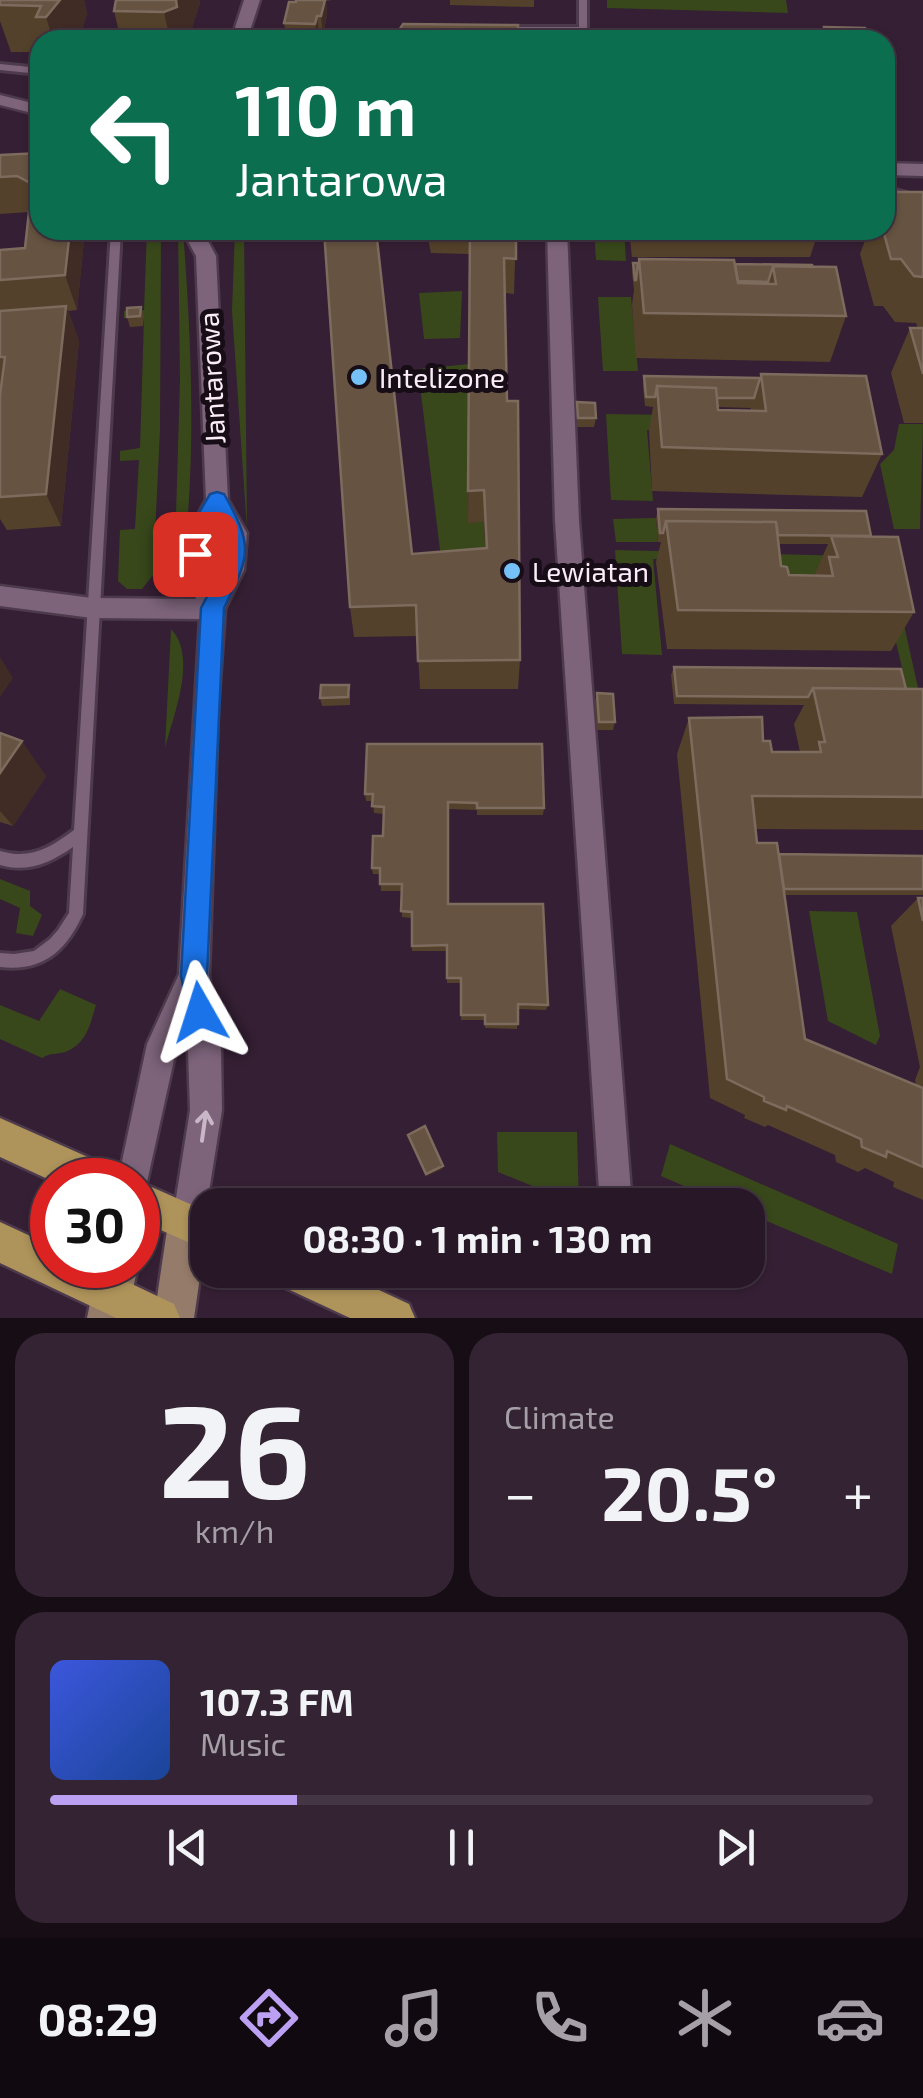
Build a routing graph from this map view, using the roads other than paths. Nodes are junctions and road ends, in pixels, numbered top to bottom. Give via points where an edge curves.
1 (252, 0) edge
2 (582, 0) edge
3 (486, 29) edge
4 (242, 30) edge
5 (502, 30) edge
6 (583, 30) edge
7 (0, 67) edge
8 (30, 70) edge
9 (0, 100) edge
10 (30, 108) edge
11 (895, 169) edge
12 (923, 170) edge
13 (895, 193) edge
14 (923, 207) edge
15 (115, 240) edge
16 (197, 240) edge
17 (215, 240) edge
18 (557, 240) edge
19 (206, 256) junction
20 (217, 500) junction
21 (0, 596) edge
22 (92, 608) junction
23 (212, 608) junction
24 (82, 832) junction
25 (0, 858) edge
26 (0, 960) edge
27 (194, 976) junction
28 (0, 1137) edge
29 (46, 1158) edge
30 (139, 1158) edge
31 (201, 1188) edge
32 (615, 1188) edge
33 (160, 1210) edge
34 (190, 1223) edge
35 (0, 1242) edge
36 (190, 1257) edge
37 (330, 1288) edge
38 (112, 1293) edge
39 (160, 1318) edge
40 (174, 1318) edge
41 (395, 1318) edge

1 - 4 street
2 - 6 lane
3 - 5 lane
7 - 8 lane
9 - 10 street
11 - 12 street
13 - 14 lane
15 - 22 lane
16 - 19 street, Jantarowa
17 - 19 street
18 - 32 street via 568,520
19 - 20 street, Jantarowa
20 - 23 street, Jantarowa via 196,537 195,554
20 - 23 street, Jantarowa via 235,532 232,570
21 - 22 street
22 - 23 street
22 - 24 lane
23 - 27 street, Jantarowa
24 - 25 lane via 53,855 16,864
24 - 26 lane via 76,914 63,941 43,957
27 - 30 street, Jantarowa via 162,1044
31 -> 27 street, Jantarowa via 206,1048
28 - 29 main road
33 - 34 main road
35 - 38 main road
36 - 40 street
37 - 41 main road
38 - 39 main road

